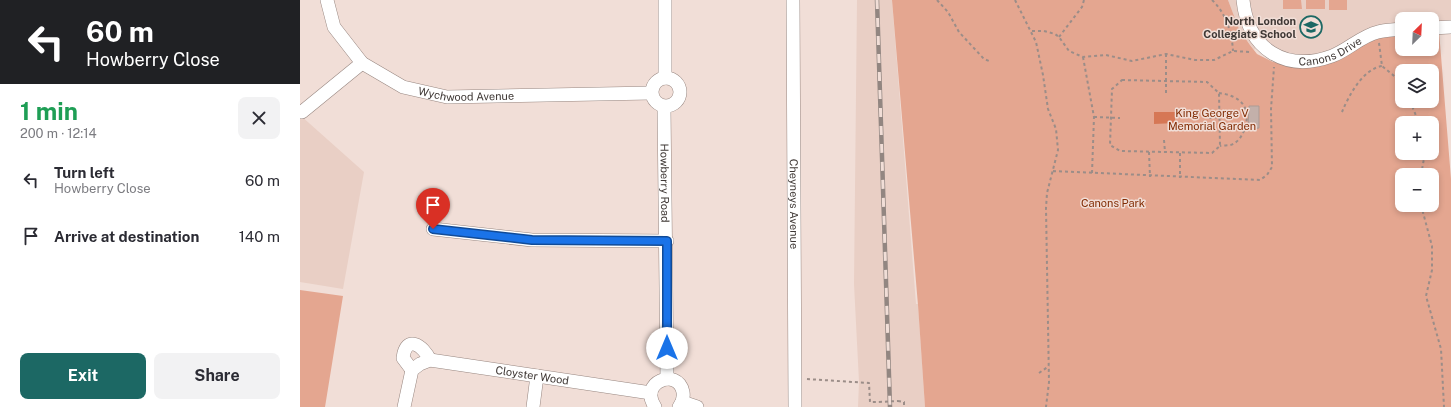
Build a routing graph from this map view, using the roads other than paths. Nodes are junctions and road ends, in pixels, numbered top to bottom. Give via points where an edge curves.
1 (327, 0) edge
2 (665, 0) edge
3 (793, 0) edge
4 (1243, 0) edge
5 (1451, 27) edge
6 (1439, 28) edge
7 (1395, 30) edge
8 (362, 63) junction
9 (665, 78) junction
10 (651, 93) junction
11 (664, 107) junction
12 (302, 112) dead end
13 (433, 229) dead end
14 (667, 241) junction
15 (430, 360) junction
16 (412, 370) junction
17 (537, 376) junction
18 (667, 379) junction
19 (651, 393) junction
20 (681, 404) edge
21 (404, 407) edge
22 (532, 407) edge
23 (655, 407) edge
24 (697, 407) edge
25 (795, 407) edge

1 - 8 street, Wychwood Avenue via 334,27
2 - 9 street
3 - 25 street, Cheyneys Avenue
4 - 7 street, Canons Drive via 1250,25 1266,49 1295,60 1316,60 1333,56 1378,32
5 - 6 street
8 - 10 street, Wychwood Avenue via 403,87 447,97
8 - 12 street
9 - 10 street via 657,81
9 - 11 street via 670,78 678,84 680,93 673,105
10 - 11 street via 654,100
11 - 14 street, Howberry Road
13 - 14 street via 532,240
14 - 18 street, Howberry Road
15 - 16 street
15 - 16 street via 421,346 411,346 404,352 403,358
15 - 17 street, Cloyster Wood
16 - 21 street
17 - 19 street, Cloyster Wood
17 - 22 street
18 - 19 street via 658,382
18 - 20 street via 681,386 684,396
19 - 23 street
20 - 24 street

